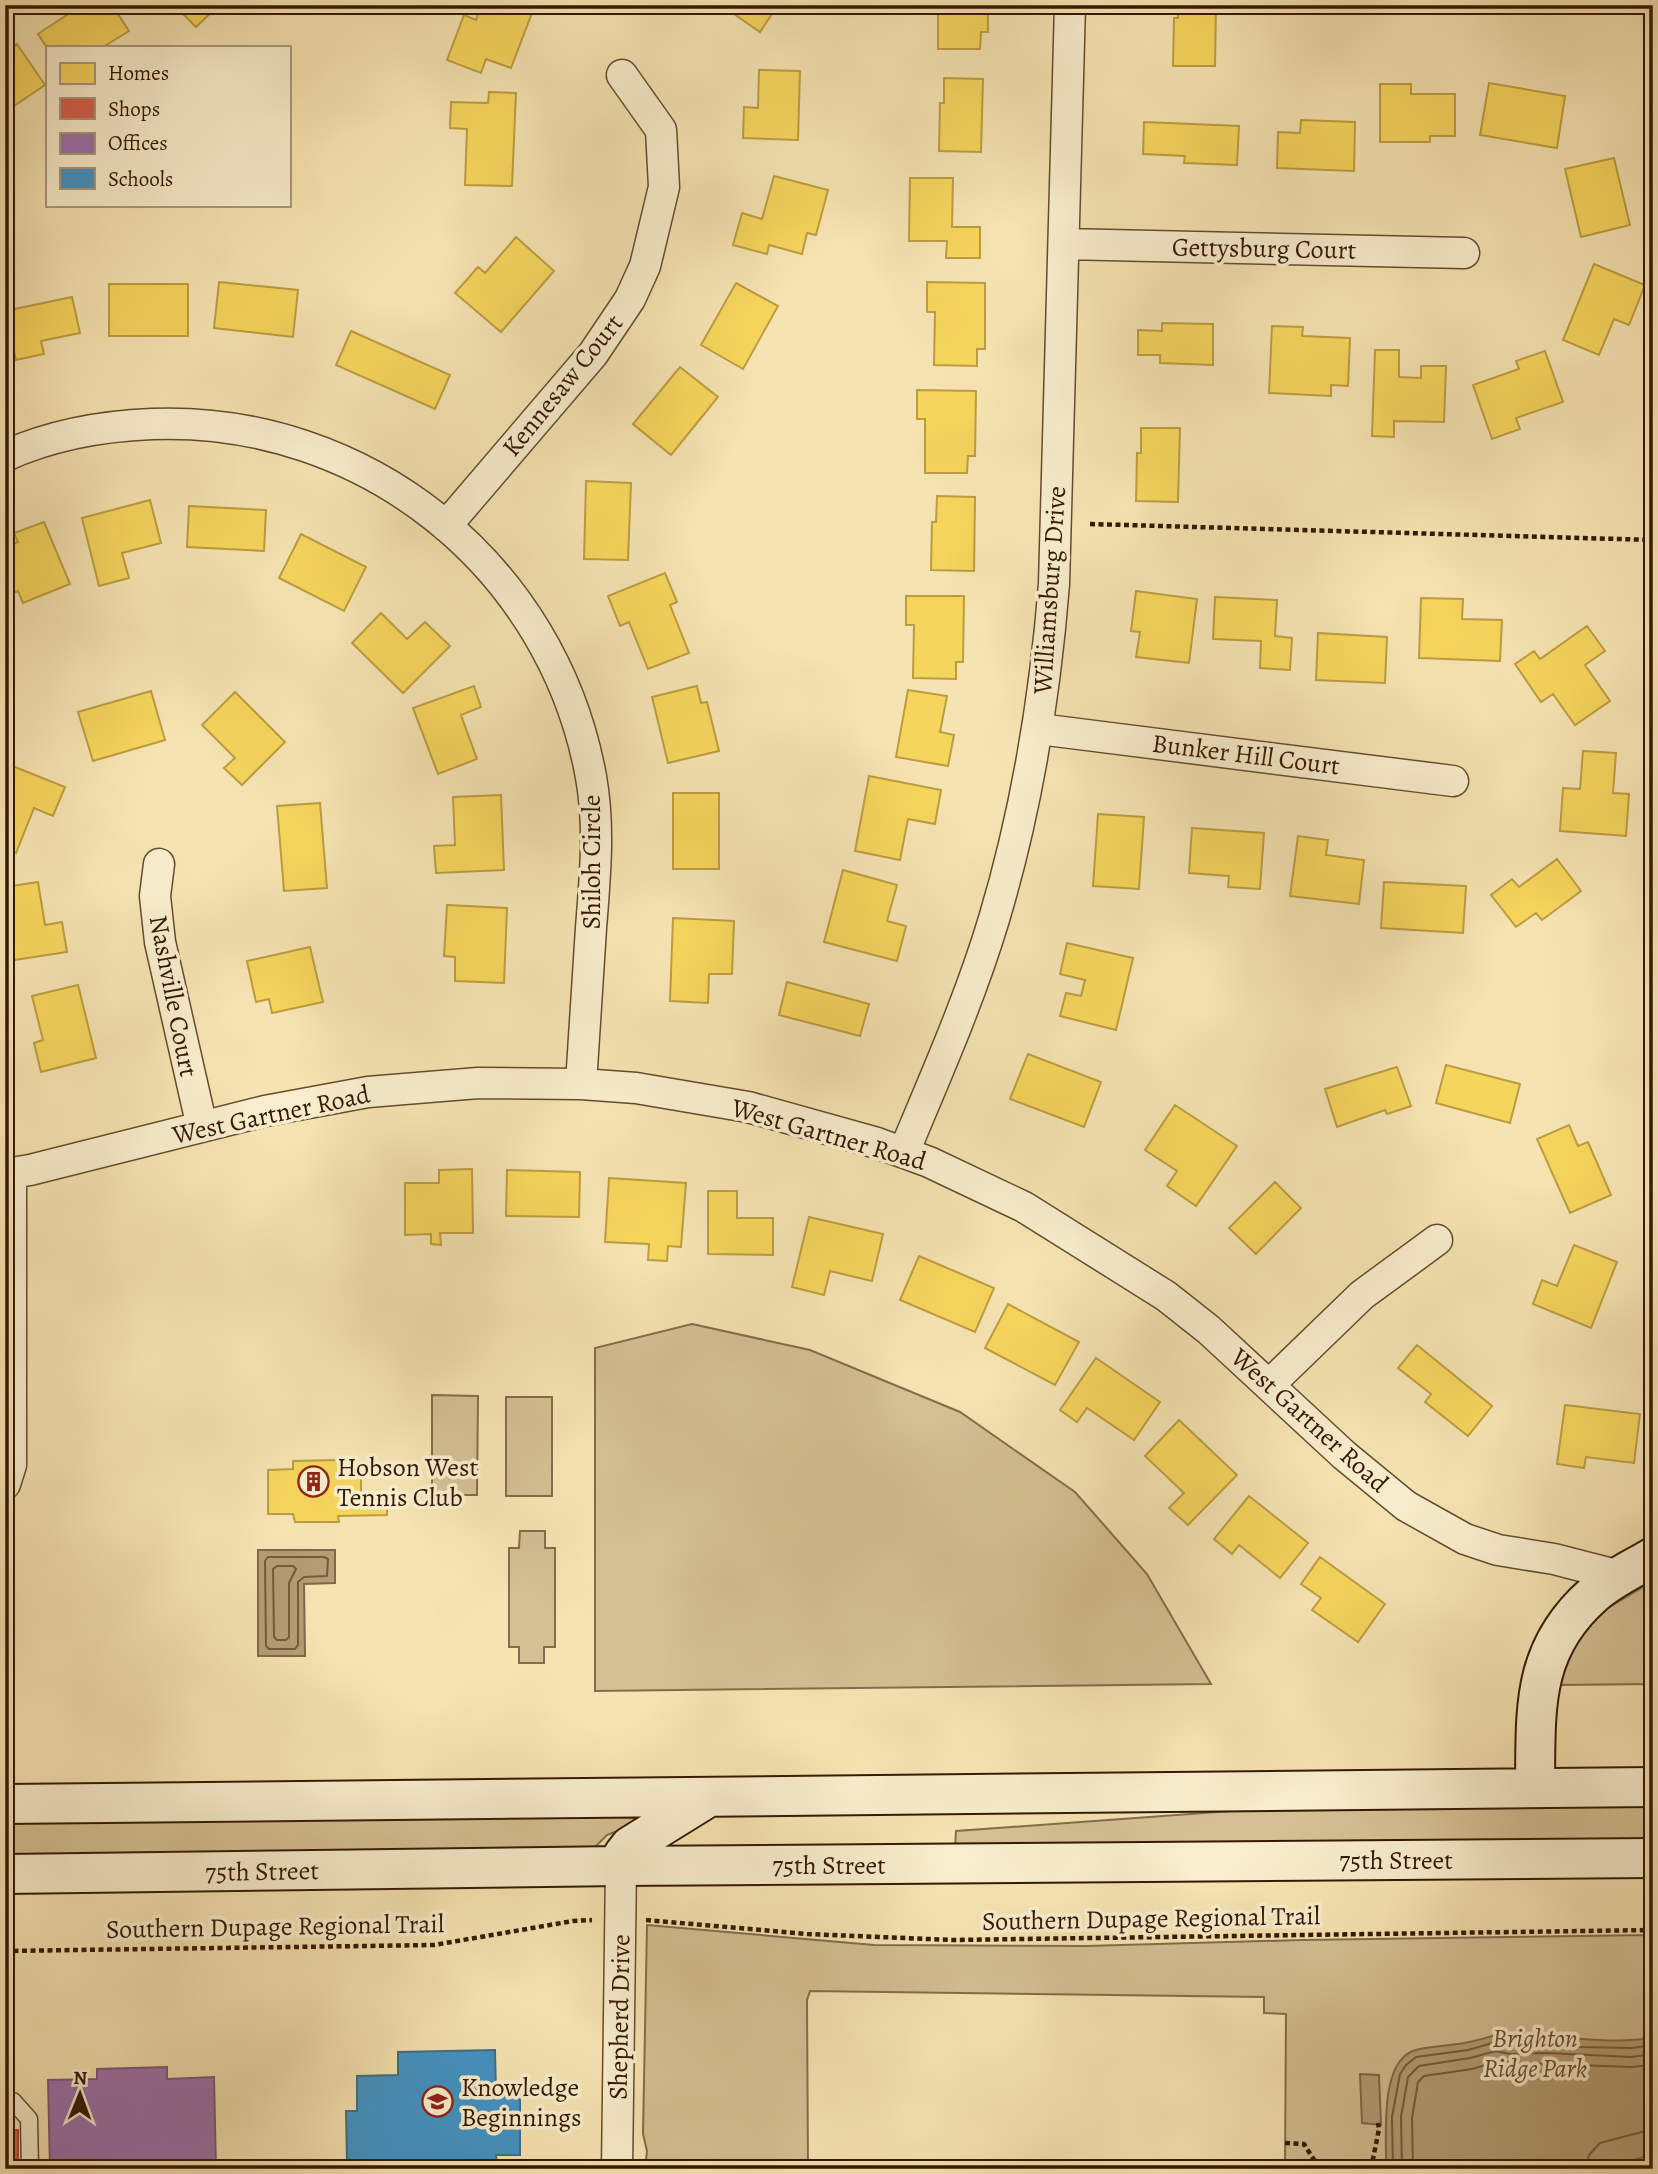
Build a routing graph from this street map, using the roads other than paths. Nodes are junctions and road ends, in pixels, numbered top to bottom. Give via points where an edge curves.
1 (1070, 5) edge
2 (622, 75) dead end
3 (1064, 244) junction
4 (1464, 253) dead end
5 (5, 456) edge
6 (446, 526) junction
7 (1038, 729) junction
8 (1453, 781) dead end
9 (159, 864) dead end
10 (581, 1084) junction
11 (202, 1127) junction
12 (904, 1152) junction
13 (8, 1174) edge
14 (1437, 1240) dead end
15 (1269, 1385) junction
16 (5, 1484) edge
17 (1653, 1557) edge
18 (1620, 1577) junction
19 (1653, 1787) edge
20 (1535, 1788) junction
21 (709, 1797) junction
22 (5, 1804) edge
23 (1653, 1858) edge
24 (621, 1866) junction
25 (5, 1874) edge
26 (13, 2101) dead end
27 (30, 2169) edge
28 (617, 2169) edge

1 - 3 street, Williamsburg Drive
2 - 6 street, Kennesaw Court via 661,130 664,187 645,267 630,299 593,354
3 - 4 street, Gettysburg Court
3 - 7 street, Williamsburg Drive via 1054,584
5 - 6 street, Shiloh Circle via 61,436 123,425 219,426 275,436 340,458 408,495
6 - 10 street, Shiloh Circle via 487,564 530,621 555,664 576,718 591,777 596,842
7 - 8 street, Bunker Hill Court
7 - 12 street, Williamsburg Drive via 994,920
9 - 11 street, Nashville Court via 155,896 160,942
10 - 11 street, West Gartner Road via 478,1083 368,1092
10 - 12 street, West Gartner Road via 636,1088 748,1107
11 - 13 street, West Gartner Road
12 - 15 street, West Gartner Road via 1024,1207 1166,1296
13 - 16 street via 11,1465
14 - 15 street via 1362,1295
15 - 18 street, West Gartner Road via 1344,1455 1406,1506 1438,1525 1498,1550
17 - 18 main road
18 - 20 main road via 1594,1594 1573,1616 1548,1655 1537,1704
19 - 20 main road
20 - 21 main road
21 - 22 main road
21 - 24 main road via 630,1846
23 - 24 main road, 75th Street
24 - 25 main road, 75th Street
24 - 28 street, Shepherd Drive
26 - 27 lane via 29,2119

